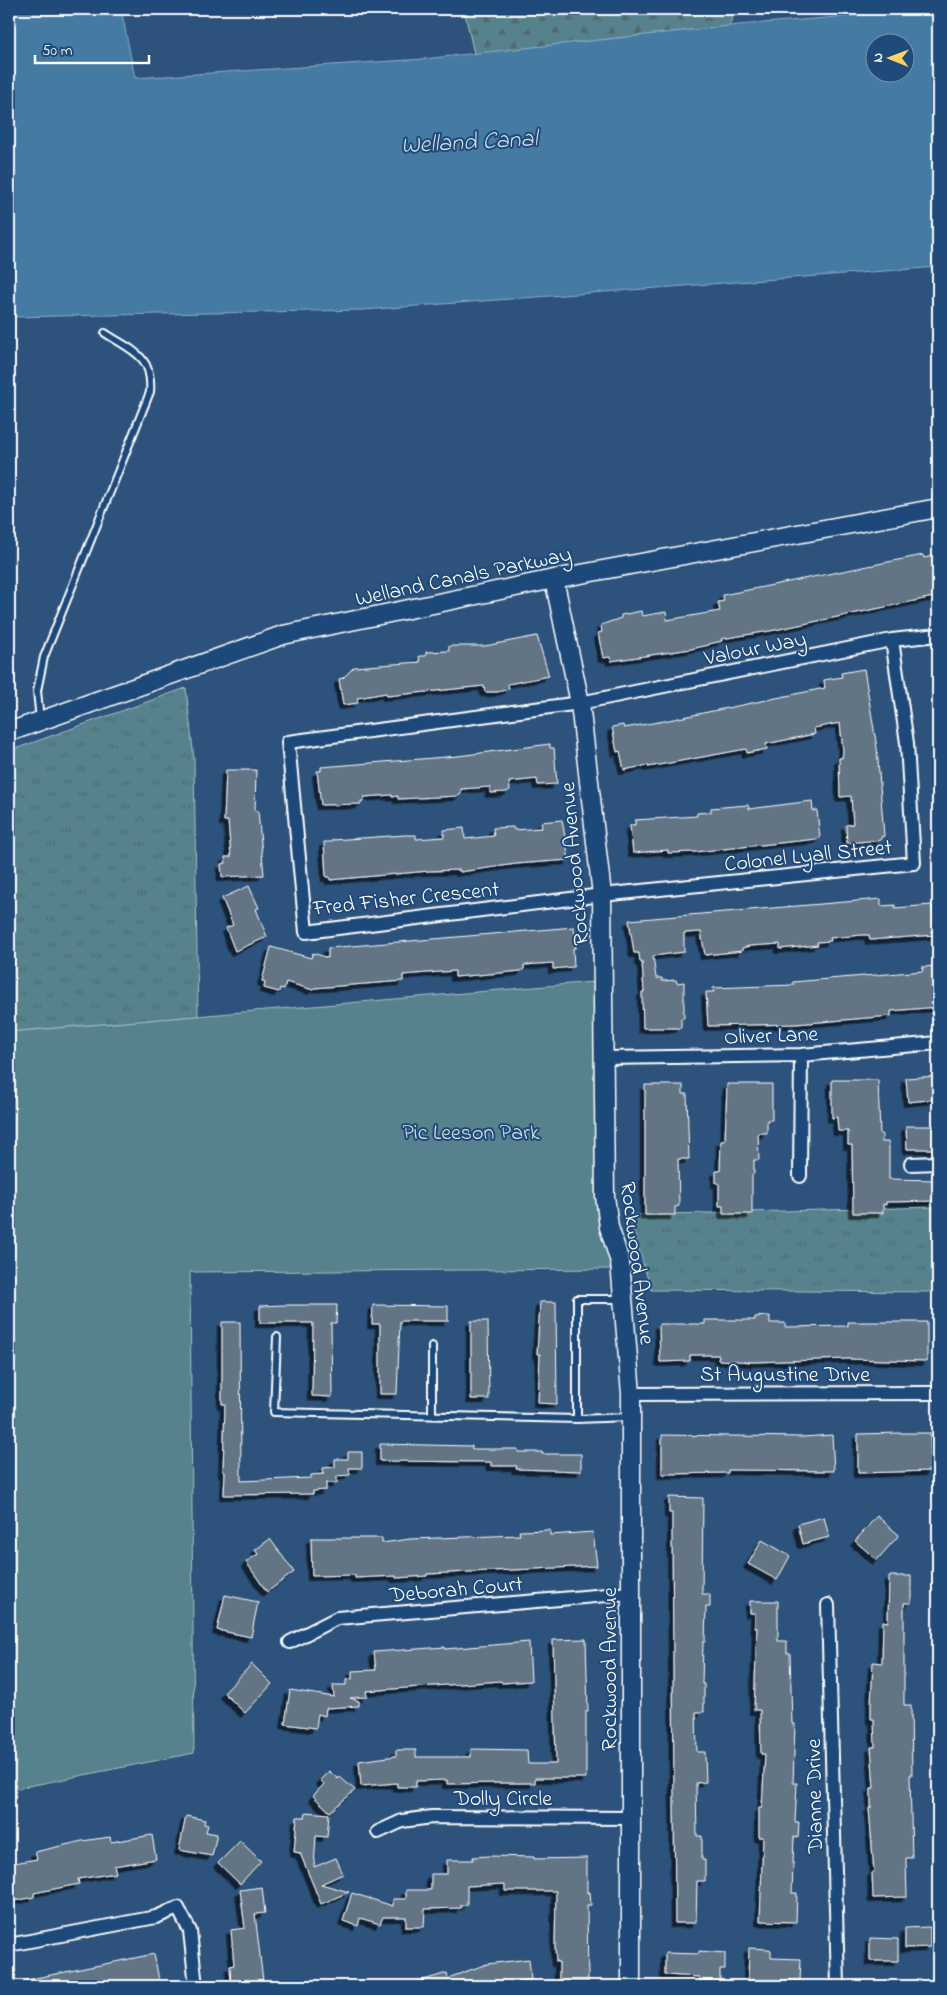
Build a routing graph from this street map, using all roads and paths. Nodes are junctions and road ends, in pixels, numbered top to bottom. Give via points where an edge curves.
1 (105, 333) dead end
2 (938, 508) edge
3 (554, 579) junction
4 (938, 635) edge
5 (892, 640) junction
6 (580, 703) junction
7 (40, 721) junction
8 (9, 732) edge
9 (602, 895) junction
10 (938, 1043) edge
11 (801, 1055) junction
12 (605, 1058) junction
13 (938, 1163) edge
14 (911, 1164) dead end
15 (800, 1176) dead end
16 (624, 1298) junction
17 (277, 1337) dead end
18 (432, 1346) dead end
19 (938, 1393) edge
20 (631, 1394) junction
21 (432, 1414) junction
22 (630, 1417) junction
23 (577, 1418) junction
24 (630, 1593) junction
25 (828, 1606) dead end
26 (290, 1642) dead end
27 (632, 1818) junction
28 (378, 1832) dead end
29 (9, 1946) edge
30 (196, 1986) edge
31 (631, 1986) edge
32 (838, 1986) edge

1 - 7 lane via 143,358 151,375 150,392 44,657 37,691
2 - 3 street, Welland Canals Parkway
3 - 6 street, Rockwood Avenue
3 - 7 street, Welland Canals Parkway via 284,635
4 - 5 street, Valour Way
5 - 6 street, Valour Way
5 - 9 street, Colonel Lyall Street via 907,743 914,863
6 - 9 street, Rockwood Avenue
6 - 9 street, Fred Fisher Crescent via 288,742 306,932
7 - 8 street, Welland Canals Parkway
9 - 12 street, Rockwood Avenue
10 - 11 street, Oliver Lane
11 - 12 street, Oliver Lane
11 - 15 street
12 - 16 street, Rockwood Avenue via 605,1196 609,1227 620,1262
13 - 14 street
16 - 20 street, Rockwood Avenue
16 - 23 lane via 577,1299
17 - 21 lane via 274,1412
18 - 21 lane
19 - 20 street, St Augustine Drive
20 - 22 street, Rockwood Avenue
21 - 23 lane
22 - 23 lane
22 - 24 street, Rockwood Avenue
24 - 26 street, Deborah Court via 337,1618
24 - 27 street, Rockwood Avenue
25 - 32 street, Dianne Drive
27 - 28 street, Dolly Circle via 432,1817 402,1821
27 - 31 street, Rockwood Avenue
29 - 30 street via 156,1917 178,1908 190,1931

